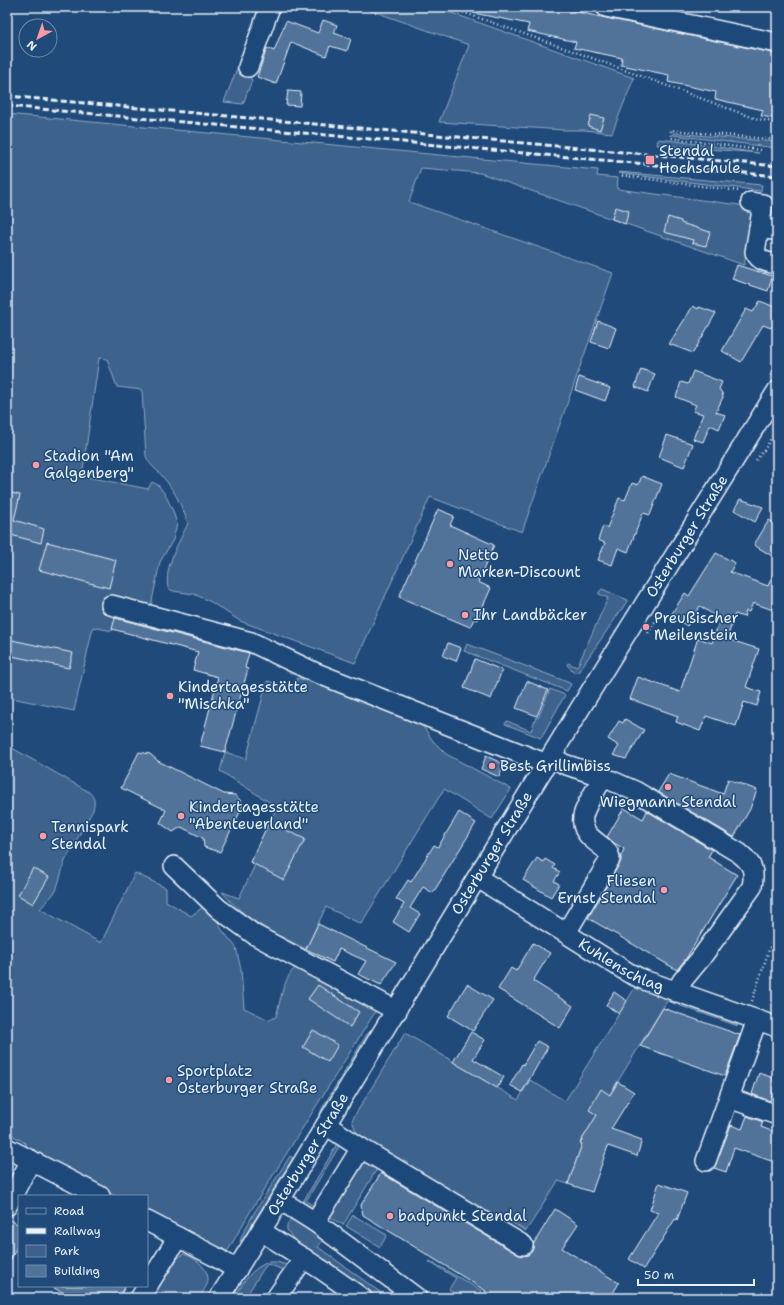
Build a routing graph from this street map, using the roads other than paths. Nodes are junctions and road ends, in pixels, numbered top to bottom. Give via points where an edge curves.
1 (270, 7) edge
2 (606, 7) edge
3 (777, 43) edge
4 (248, 67) dead end
5 (745, 197) road end
6 (759, 228) junction
7 (777, 231) edge
8 (777, 264) edge
9 (777, 390) edge
10 (111, 605) dead end
11 (550, 760) junction
12 (603, 777) junction
13 (174, 866) dead end
14 (478, 878) junction
15 (566, 933) junction
16 (676, 992) junction
17 (397, 1011) junction
18 (752, 1018) junction
19 (777, 1027) edge
20 (729, 1098) junction
21 (777, 1115) edge
22 (326, 1125) junction
23 (7, 1148) edge
24 (361, 1148) junction
25 (31, 1160) junction
26 (706, 1161) dead end
27 (98, 1195) edge
28 (280, 1200) junction
29 (7, 1206) edge
30 (148, 1221) edge
31 (315, 1222) junction
32 (261, 1231) junction
33 (178, 1236) junction
34 (523, 1245) dead end
35 (304, 1258) junction
36 (237, 1270) junction
37 (148, 1285) edge
38 (147, 1287) edge
39 (140, 1298) edge
40 (219, 1298) edge
41 (276, 1298) edge
42 (362, 1298) edge
43 (417, 1298) edge

1 - 4 street
2 - 3 street
5 - 6 street via 763,204
6 - 7 street
6 - 8 street via 755,252 758,258 764,262
9 - 11 street, Osterburger Straße
10 - 11 street via 251,642 314,672
11 - 12 street
11 - 14 street, Osterburger Straße
12 - 15 street via 585,810 583,823 590,837 607,851 610,859
12 - 16 street via 635,791 739,853 752,867 752,887
13 - 17 street via 219,910 255,935
14 - 15 street, Kuhlenschlag
14 - 17 street, Osterburger Straße
15 - 16 street, Kuhlenschlag via 629,973
16 - 18 street, Kuhlenschlag
17 - 22 street, Osterburger Straße
18 - 19 street, Kuhlenschlag
18 - 20 street
20 - 21 street
20 - 26 street
22 - 24 street
22 - 28 street, Osterburger Straße
23 - 25 street
24 - 31 street
24 - 34 street
25 - 27 street
25 - 29 street
28 - 31 street
28 - 32 street, Osterburger Straße
30 - 33 street
31 - 43 street
32 - 35 street
32 - 36 street, Osterburger Straße
33 - 36 street
33 - 37 street
35 - 41 street
35 - 42 street
36 - 40 street, Osterburger Straße
38 - 39 street

